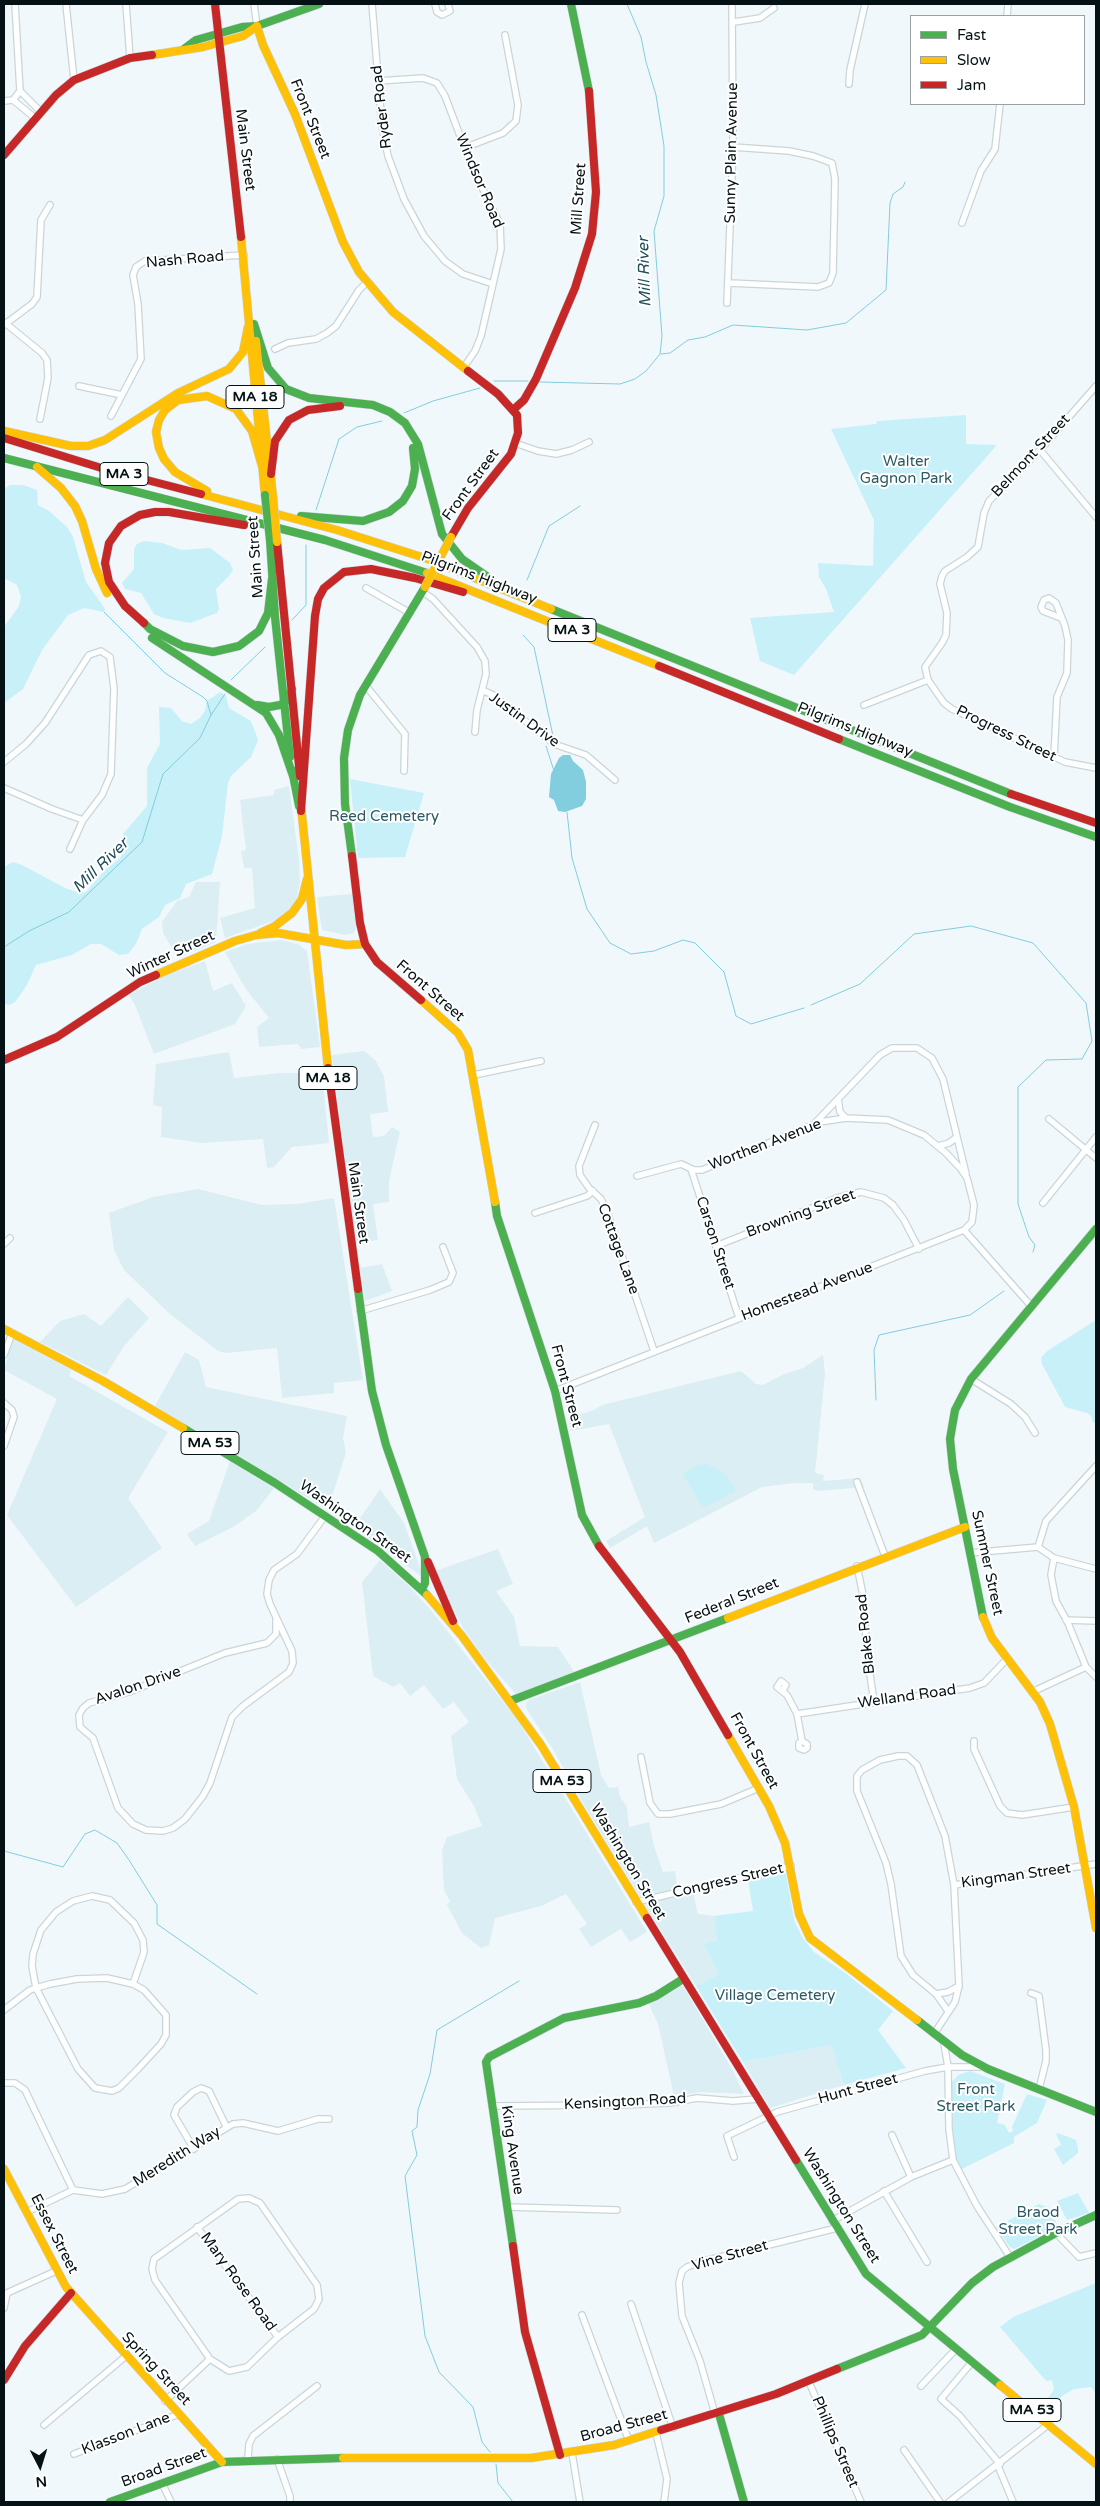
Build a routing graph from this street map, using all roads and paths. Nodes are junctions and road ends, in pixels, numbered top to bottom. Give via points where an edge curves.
1 (15, 4) edge
2 (66, 4) edge
3 (126, 4) edge
4 (215, 4) edge
5 (254, 4) edge
6 (319, 4) edge
7 (372, 4) edge
8 (435, 4) edge
9 (448, 4) edge
10 (571, 4) edge
11 (732, 4) edge
12 (865, 4) edge
13 (774, 8) dead end
14 (734, 22) junction
15 (257, 26) junction
16 (218, 34) junction
17 (506, 35) dead end
18 (219, 43) junction
19 (184, 49) junction
20 (130, 58) junction
21 (74, 80) junction
22 (378, 81) junction
23 (849, 84) dead end
24 (20, 91) junction
25 (13, 100) junction
26 (4, 101) edge
27 (1000, 105) edge
28 (38, 115) junction
29 (733, 147) junction
30 (464, 148) junction
31 (4, 155) edge
32 (50, 205) dead end
33 (962, 223) dead end
34 (244, 255) junction
35 (366, 283) junction
36 (729, 283) junction
37 (493, 284) junction
38 (727, 303) dead end
39 (4, 323) edge
40 (251, 326) junction
41 (275, 349) dead end
42 (464, 367) junction
43 (79, 386) dead end
44 (1096, 386) edge
45 (122, 395) junction
46 (513, 410) junction
47 (111, 416) dead end
48 (40, 419) dead end
49 (4, 431) edge
50 (4, 438) edge
51 (589, 442) dead end
52 (516, 443) junction
53 (1040, 450) junction
54 (4, 458) edge
55 (34, 465) junction
56 (262, 466) junction
57 (270, 474) junction
58 (269, 496) junction
59 (245, 506) junction
60 (282, 515) junction
61 (1096, 517) edge
62 (325, 540) junction
63 (273, 541) junction
64 (272, 578) junction
65 (366, 588) dead end
66 (424, 589) junction
67 (543, 605) junction
68 (410, 613) junction
69 (538, 616) junction
70 (1061, 618) dead end
71 (928, 680) junction
72 (366, 686) junction
73 (292, 689) junction
74 (482, 690) junction
75 (251, 702) junction
76 (283, 704) junction
77 (864, 705) dead end
78 (474, 732) dead end
79 (1054, 757) junction
80 (4, 762) edge
81 (1096, 768) edge
82 (404, 771) dead end
83 (293, 776) junction
84 (615, 780) dead end
85 (4, 788) edge
86 (301, 811) junction
87 (83, 820) junction
88 (1096, 824) edge
89 (1096, 836) edge
90 (70, 849) dead end
91 (307, 878) junction
92 (256, 935) junction
93 (314, 938) junction
94 (366, 944) junction
95 (4, 1060) edge
96 (541, 1061) dead end
97 (474, 1075) junction
98 (838, 1099) junction
99 (846, 1118) junction
100 (1049, 1119) dead end
101 (814, 1124) junction
102 (595, 1125) dead end
103 (957, 1137) junction
104 (1096, 1137) edge
105 (938, 1146) junction
106 (1086, 1150) junction
107 (1096, 1158) edge
108 (691, 1169) junction
109 (637, 1176) dead end
110 (967, 1178) junction
111 (593, 1191) junction
112 (1043, 1203) dead end
113 (535, 1212) dead end
114 (1096, 1228) edge
115 (964, 1230) junction
116 (10, 1238) dead end
117 (4, 1244) edge
118 (716, 1246) junction
119 (443, 1247) dead end
120 (919, 1249) junction
121 (1032, 1307) junction
122 (360, 1311) junction
123 (739, 1318) junction
124 (4, 1329) edge
125 (12, 1333) junction
126 (654, 1351) junction
127 (4, 1355) edge
128 (971, 1379) junction
129 (555, 1391) junction
130 (4, 1403) edge
131 (1035, 1433) dead end
132 (4, 1446) edge
133 (1096, 1466) edge
134 (857, 1482) dead end
135 (325, 1516) junction
136 (965, 1527) junction
137 (1038, 1547) junction
138 (970, 1553) junction
139 (886, 1556) junction
140 (425, 1557) junction
141 (1054, 1558) junction
142 (857, 1566) junction
143 (1096, 1569) edge
144 (433, 1573) junction
145 (424, 1591) junction
146 (276, 1620) junction
147 (1066, 1620) junction
148 (1096, 1621) edge
149 (462, 1636) junction
150 (672, 1639) junction
151 (1007, 1659) junction
152 (1086, 1667) junction
153 (1096, 1678) edge
154 (783, 1690) dead end
155 (1032, 1692) junction
156 (510, 1701) junction
157 (874, 1702) junction
158 (797, 1714) junction
159 (802, 1741) dead end
160 (974, 1741) dead end
161 (641, 1757) dead end
162 (759, 1788) junction
163 (1074, 1807) junction
164 (1096, 1864) edge
165 (791, 1866) junction
166 (1085, 1866) junction
167 (954, 1885) junction
168 (636, 1902) junction
169 (1096, 1928) edge
170 (683, 1979) junction
171 (134, 1984) junction
172 (959, 1986) junction
173 (36, 1988) junction
174 (1032, 1993) dead end
175 (936, 1994) junction
176 (4, 2010) edge
177 (948, 2011) junction
178 (934, 2034) junction
179 (944, 2043) junction
180 (948, 2067) junction
181 (985, 2068) junction
182 (4, 2084) edge
183 (1038, 2089) junction
184 (758, 2099) junction
185 (492, 2106) junction
186 (1096, 2112) edge
187 (768, 2116) junction
188 (329, 2119) dead end
189 (226, 2126) junction
190 (892, 2135) dead end
191 (194, 2149) junction
192 (734, 2157) dead end
193 (952, 2160) junction
194 (4, 2168) edge
195 (911, 2177) junction
196 (73, 2190) junction
197 (884, 2191) junction
198 (507, 2207) junction
199 (617, 2210) dead end
200 (27, 2212) junction
201 (1096, 2216) edge
202 (834, 2224) junction
203 (197, 2227) junction
204 (1056, 2233) junction
205 (1096, 2253) edge
206 (1010, 2257) junction
207 (927, 2262) dead end
208 (56, 2271) junction
209 (5, 2291) edge
210 (71, 2293) junction
211 (631, 2304) dead end
212 (4, 2308) edge
213 (582, 2315) dead end
214 (930, 2328) junction
215 (278, 2337) junction
216 (956, 2349) junction
217 (126, 2356) junction
218 (210, 2359) junction
219 (972, 2362) junction
220 (4, 2380) edge
221 (809, 2382) junction
222 (317, 2386) dead end
223 (921, 2386) dead end
224 (165, 2401) junction
225 (179, 2414) junction
226 (717, 2414) junction
227 (1049, 2424) junction
228 (44, 2425) dead end
229 (673, 2428) junction
230 (656, 2433) junction
231 (629, 2441) junction
232 (904, 2450) dead end
233 (74, 2454) dead end
234 (572, 2454) junction
235 (560, 2455) junction
236 (277, 2459) junction
237 (248, 2460) junction
238 (222, 2462) junction
239 (1096, 2464) edge
240 (999, 2465) junction
241 (162, 2483) junction
242 (110, 2502) edge
243 (171, 2502) edge
244 (290, 2502) edge
245 (580, 2502) edge
246 (664, 2502) edge
247 (744, 2502) edge
248 (861, 2502) edge
249 (940, 2502) edge
250 (950, 2502) edge
251 (1013, 2502) edge

1 - 24 street
2 - 21 street
3 - 20 street
4 - 16 main road, Main Street / MA 18
5 - 15 street, Front Street
6 - 15 main road
7 - 22 street, Ryder Road
8 - 9 street via 437,12 442,15 450,11
10 - 46 main road, Mill Street via 591,102 596,164 592,234 576,288 536,379 524,400
11 - 14 street, Sunny Plain Avenue
12 - 23 street
13 - 14 street via 760,18
14 - 29 street, Sunny Plain Avenue
15 - 16 main road via 242,26
15 - 18 main road via 246,34
15 - 35 main road, Front Street via 262,45 295,114 343,242
16 - 18 main road, Main Street / MA 18
16 - 19 main road via 192,42
17 - 30 street via 518,105 516,121 504,133
18 - 19 main road via 195,50
18 - 34 main road, Main Street / MA 18
19 - 20 main road
20 - 21 main road
21 - 28 main road via 56,94
22 - 30 street, Windsor Road via 423,78 437,83
22 - 37 street, Ryder Road via 388,156 415,221 445,262 463,274
24 - 25 street
24 - 28 street
25 - 26 street
25 - 28 street
27 - 33 street via 995,149 981,171
28 - 31 main road
29 - 36 street, Sunny Plain Avenue
29 - 36 street via 789,151 832,163 836,179 834,248 832,280 825,286
30 - 37 street, Windsor Road via 500,224 502,243
32 - 39 street via 41,220 37,297
34 - 40 main road, Main Street / MA 18
34 - 45 street, Nash Road via 137,264 133,275 141,359
35 - 41 street via 328,333
35 - 42 main road, Front Street via 397,315
36 - 38 street, Sunny Plain Avenue
37 - 42 street, Windsor Road via 479,343
39 - 48 street via 47,360 48,378
40 - 49 main road via 242,352 229,369 178,393 101,442 71,446
40 - 56 main road, Main Street / MA 18
40 - 57 main road, Main Street / MA 18
40 - 67 main road via 266,365 286,389 309,398 373,405 405,423 418,444 437,520 447,542 478,571
42 - 46 main road, Front Street
43 - 45 street
44 - 53 street, Belmont Street
45 - 47 street, Nash Road
46 - 52 main road, Front Street via 519,424
50 - 59 main road, Pilgrims Highway / MA 3
51 - 52 street via 556,454
52 - 66 main road, Front Street, bridge via 506,461 468,508
53 - 61 street
53 - 71 street, Belmont Street via 989,501 978,547 942,576 940,584 947,625 942,643 925,667
54 - 55 main road, Pilgrims Highway / MA 3
55 - 62 main road, Pilgrims Highway / MA 3
55 - 75 main road via 61,488 75,506 98,573 122,612 150,637
56 - 58 main road, Main Street / MA 18
56 - 59 main road via 252,430 240,412 228,404 212,397 190,396 171,404 161,416 156,432 157,444 175,472 196,486
57 - 58 main road, Main Street / MA 18
57 - 60 main road via 274,444 282,427 297,414 319,408 353,407 383,416 404,432 414,451 415,473 410,490 400,504 385,515 362,521
58 - 63 main road, Main Street / MA 18, bridge
59 - 60 main road, Pilgrims Highway / MA 3
60 - 67 main road, Pilgrims Highway / MA 3 via 410,553
62 - 64 main road via 155,512 140,515 121,526 106,555 109,582 133,615 166,638 203,651 235,648 259,631 269,610
62 - 69 main road, Pilgrims Highway / MA 3 via 406,565
63 - 64 main road, Main Street / MA 18
63 - 73 main road, Main Street / MA 18
64 - 76 main road, Main Street / MA 18
65 - 68 street
66 - 68 main road, Front Street
66 - 74 street via 481,653 486,666
67 - 88 main road, Pilgrims Highway / MA 3 via 1001,790
68 - 72 main road, Front Street
69 - 86 main road via 380,570 353,570 333,579 319,595 315,616
69 - 89 main road, Pilgrims Highway / MA 3 via 1010,807
70 - 79 street via 1068,640 1067,673 1057,697
71 - 77 street
71 - 79 street, Progress Street via 952,709
72 - 82 street via 403,731 406,742
72 - 94 main road, Front Street via 349,724 344,773 347,826 360,923
73 - 76 main road
73 - 86 main road, Main Street / MA 18
74 - 78 street
74 - 84 street, Justin Drive via 493,695 554,744 588,756
75 - 76 main road via 266,707
75 - 83 main road via 274,724
76 - 83 main road, Main Street / MA 18
79 - 81 street, Progress Street
80 - 87 street via 45,723 89,654 101,651 106,654 112,663 114,689 113,766 102,795
83 - 86 main road, Main Street / MA 18
85 - 87 street
86 - 91 main road, Main Street / MA 18
87 - 90 street
91 - 92 main road via 302,898 292,913
91 - 93 main road, Main Street / MA 18
92 - 93 main road, Winter Street via 278,933
92 - 95 main road, Winter Street via 151,977 57,1037
93 - 94 main road, Winter Street via 346,945
93 - 122 main road, Main Street / MA 18 via 333,1117
94 - 97 main road, Front Street via 382,968 458,1033 468,1050
96 - 97 street
97 - 129 main road, Front Street via 497,1216
98 - 99 street via 840,1112
98 - 101 street
98 - 103 street via 874,1059 886,1051 898,1047 917,1048 932,1058 940,1071
99 - 101 street, Worthen Avenue
99 - 105 street, Worthen Avenue via 875,1118 902,1124
100 - 106 street
101 - 108 street, Worthen Avenue via 702,1170
102 - 111 street, Cottage Lane via 579,1171
103 - 105 street
103 - 110 street
104 - 106 street
105 - 110 street, Worthen Avenue
106 - 107 street
106 - 112 street
108 - 109 street, Worthen Avenue via 686,1165 676,1165
108 - 118 street, Carson Street
110 - 115 street, Worthen Avenue via 974,1211 972,1222
111 - 113 street via 588,1196
111 - 126 street, Cottage Lane via 606,1209
114 - 121 main road, Summer Street
115 - 120 street, Homestead Avenue
115 - 121 street
116 - 117 street
118 - 120 street, Browning Street via 836,1198 861,1192 884,1198 893,1205
118 - 123 street, Carson Street
119 - 122 street via 453,1270 451,1280 430,1290
120 - 123 street, Homestead Avenue
121 - 128 main road, Summer Street
122 - 140 main road, Main Street / MA 18 via 378,1418
123 - 126 street, Homestead Avenue
124 - 125 main road, Washington Street / MA 53
125 - 127 street
125 - 135 main road, Washington Street / MA 53 via 137,1401
126 - 129 street, Homestead Avenue
128 - 131 street via 1011,1404
128 - 136 main road, Summer Street via 955,1410 950,1439
129 - 150 main road, Front Street via 578,1500 586,1523 620,1577
130 - 132 street via 14,1417
133 - 137 street via 1046,1521
134 - 139 street
135 - 145 main road, Washington Street / MA 53 via 391,1560
135 - 146 street, Avalon Drive via 297,1554 271,1574 268,1598
136 - 138 main road, Summer Street
136 - 139 main road, Federal Street
137 - 138 street
137 - 141 street
138 - 151 main road, Summer Street via 985,1623
139 - 142 main road, Federal Street
140 - 144 main road, MA 18
140 - 145 main road, Main Street / MA 18
141 - 143 street
141 - 147 street via 1051,1575 1056,1601
142 - 150 main road, Federal Street
142 - 157 street, Blake Road
144 - 145 main road via 432,1582
144 - 149 main road
145 - 149 main road, Washington Street / MA 53
146 - 146 street, Avalon Drive via 292,1651 292,1668 232,1717 210,1783 193,1810 169,1830 152,1831 133,1824 114,1798 93,1738 80,1726 79,1715 83,1708 225,1653 267,1643 276,1634
147 - 148 street
147 - 152 street
149 - 156 main road, Washington Street / MA 53
150 - 156 main road, Federal Street
150 - 162 main road, Front Street
151 - 155 main road, Summer Street
151 - 157 street, Welland Road via 978,1686
152 - 153 street
152 - 155 street
154 - 158 street
155 - 163 main road, Summer Street via 1050,1724
156 - 168 main road, Washington Street / MA 53 via 548,1756
157 - 158 street, Welland Road
158 - 159 street
160 - 163 street via 974,1749 994,1795 1007,1812 1022,1815
161 - 162 street via 650,1803 658,1814 721,1804
162 - 165 main road, Front Street via 781,1832
163 - 166 main road, Summer Street
164 - 166 street, Kingman Street
165 - 168 street, Congress Street
165 - 178 main road, Front Street via 799,1914 810,1938
166 - 167 street, Kingman Street
166 - 169 main road, Summer Street
167 - 172 street, Kingman Street
167 - 175 street via 945,1836 917,1765 907,1756 898,1756 880,1760 862,1770 857,1776 857,1791 886,1863 901,1956 913,1975
168 - 170 main road, Washington Street / MA 53
170 - 184 main road, Washington Street / MA 53
170 - 185 main road, King Avenue via 639,2003 564,2018 493,2054 485,2068
171 - 173 street via 91,1978
171 - 173 street via 144,1952 141,1935 134,1922 118,1906 110,1900 92,1896 62,1908 42,1930 33,1954
171 - 173 street via 153,1998 166,2015 166,2035 120,2088 112,2091 95,2088 78,2069
172 - 175 street
172 - 177 street, Kingman Street via 955,2002
173 - 176 street via 25,1992
174 - 183 street via 1039,1996 1046,2050
175 - 177 street
177 - 178 street, Kingman Street
178 - 179 main road, Front Street
179 - 180 street
179 - 181 main road, Front Street
180 - 181 street, Front Street
180 - 187 street, Hunt Street via 856,2089
180 - 193 street
181 - 183 main road, Front Street
182 - 196 street via 15,2082 25,2090
183 - 186 main road, Front Street
184 - 185 street, Kensington Road via 697,2098 622,2105
184 - 187 main road, Washington Street / MA 53
185 - 198 main road, King Avenue
187 - 192 street, Hunt Street via 727,2136
187 - 202 main road, Washington Street / MA 53
188 - 189 street, Meredith Way via 318,2119 278,2131 243,2123
189 - 191 street, Meredith Way
189 - 191 street via 209,2091 201,2088 193,2092 177,2107 174,2115
190 - 195 street
191 - 196 street, Meredith Way via 125,2189 102,2194
193 - 195 street
193 - 206 street
194 - 200 main road, Essex Street
195 - 197 street
196 - 200 street
197 - 202 street
197 - 207 street
198 - 199 street
198 - 235 main road, King Avenue via 525,2332
200 - 208 main road, Essex Street
201 - 204 main road, Broad Street
202 - 214 main road, Washington Street / MA 53 via 870,2278
202 - 226 street, Vine Street via 704,2260 682,2271 679,2283 682,2316
203 - 215 street, Mary Rose Road
203 - 215 street via 242,2197 260,2203 319,2290 314,2309
203 - 218 street via 159,2253 152,2269 155,2280
204 - 205 street via 1078,2257
204 - 206 main road, Broad Street
206 - 214 main road, Broad Street via 972,2283
208 - 209 street
208 - 210 main road, Essex Street
209 - 212 street
210 - 217 main road, Spring Street
210 - 220 main road, Essex Street via 25,2346
211 - 229 street
213 - 231 street
214 - 216 main road, Washington Street / MA 53
214 - 221 main road, Broad Street via 896,2347
215 - 218 street via 241,2370 229,2371
216 - 219 main road, Washington Street / MA 53
216 - 223 street
217 - 224 main road, Spring Street
217 - 228 street
218 - 224 street
219 - 227 main road, Washington Street / MA 53
219 - 240 street via 941,2399 960,2416
221 - 226 main road, Broad Street
221 - 248 street, Phillips Street
222 - 237 street via 253,2436
224 - 225 main road, Spring Street
225 - 233 street, Klasson Lane
225 - 238 main road, Spring Street
226 - 229 main road, Broad Street
226 - 247 main road
227 - 239 main road, Washington Street / MA 53
227 - 240 street
229 - 230 main road, Broad Street
230 - 231 main road, Broad Street
230 - 246 street via 667,2479
231 - 234 main road, Broad Street
232 - 249 street
234 - 235 main road, Broad Street
234 - 245 street
235 - 236 main road, Broad Street via 531,2458
236 - 237 main road, Broad Street
236 - 244 street
237 - 238 main road, Broad Street
238 - 241 main road, Broad Street
240 - 250 street
240 - 251 street
241 - 242 main road, Broad Street
241 - 243 street

